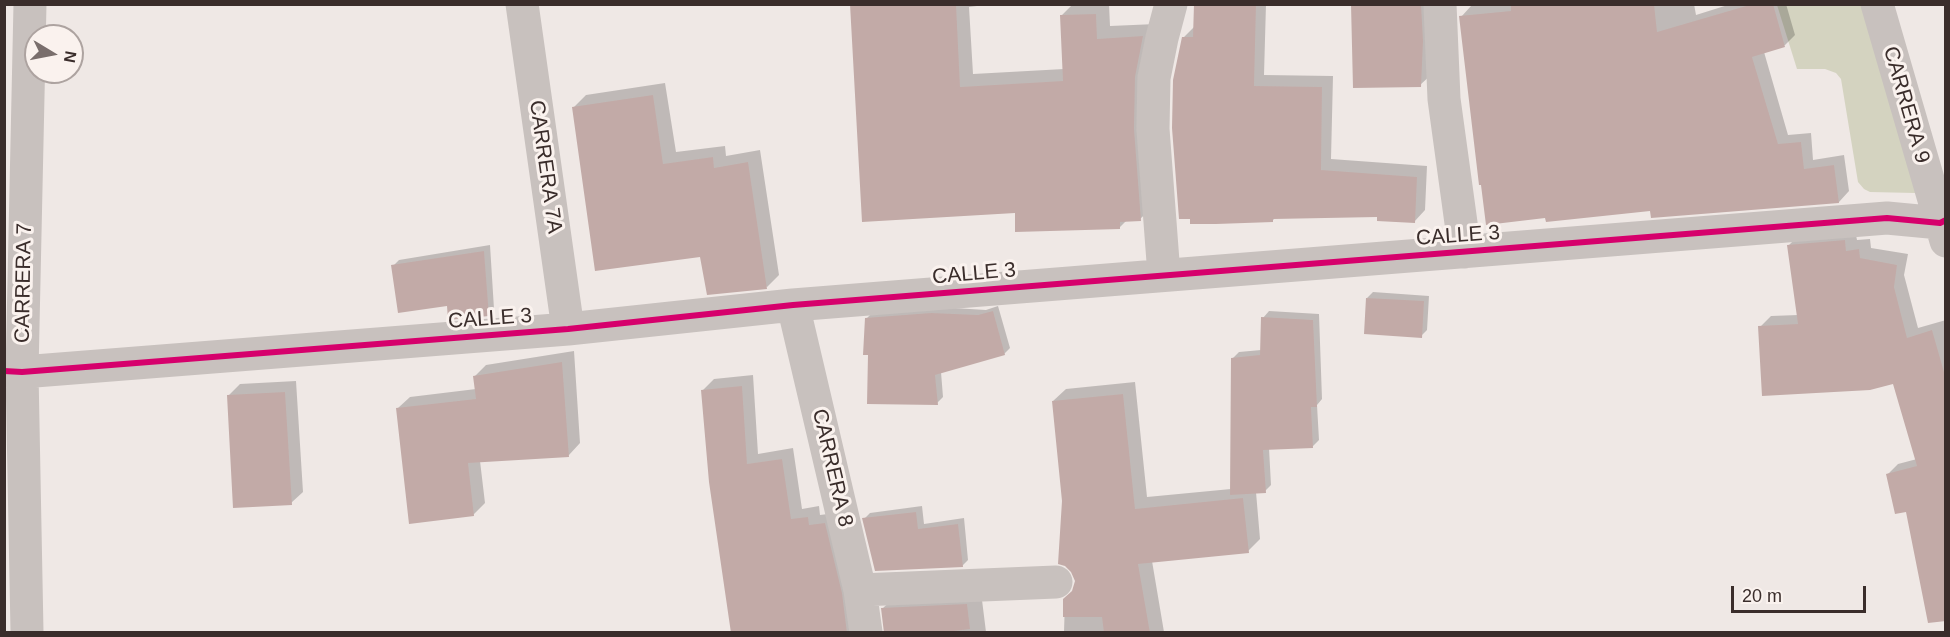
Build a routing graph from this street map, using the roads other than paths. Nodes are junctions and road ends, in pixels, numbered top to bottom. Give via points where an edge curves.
1 (30, 4) edge
2 (522, 4) edge
3 (1171, 4) edge
4 (1440, 4) edge
5 (1877, 4) edge
6 (1944, 228) edge
7 (1465, 252) junction
8 (1164, 275) junction
9 (793, 305) junction
10 (568, 329) junction
11 (13, 371) edge
12 (1056, 582) dead end
13 (860, 590) junction
14 (27, 633) edge
15 (866, 633) edge

1 - 11 street, CARRERA 7
2 - 10 street, CARRERA 7A
3 - 8 street via 1154,78 1153,129
4 - 7 street via 1444,99
5 - 6 street, CARRERA 9
6 - 7 street, CALLE 3 via 1887,219
7 - 8 street, CALLE 3
8 - 9 street, CALLE 3
9 - 10 street, CALLE 3
9 - 13 street, CARRERA 8
10 - 11 street, CALLE 3
11 - 14 street, CARRERA 7
12 - 13 street
13 - 15 street, CARRERA 8

